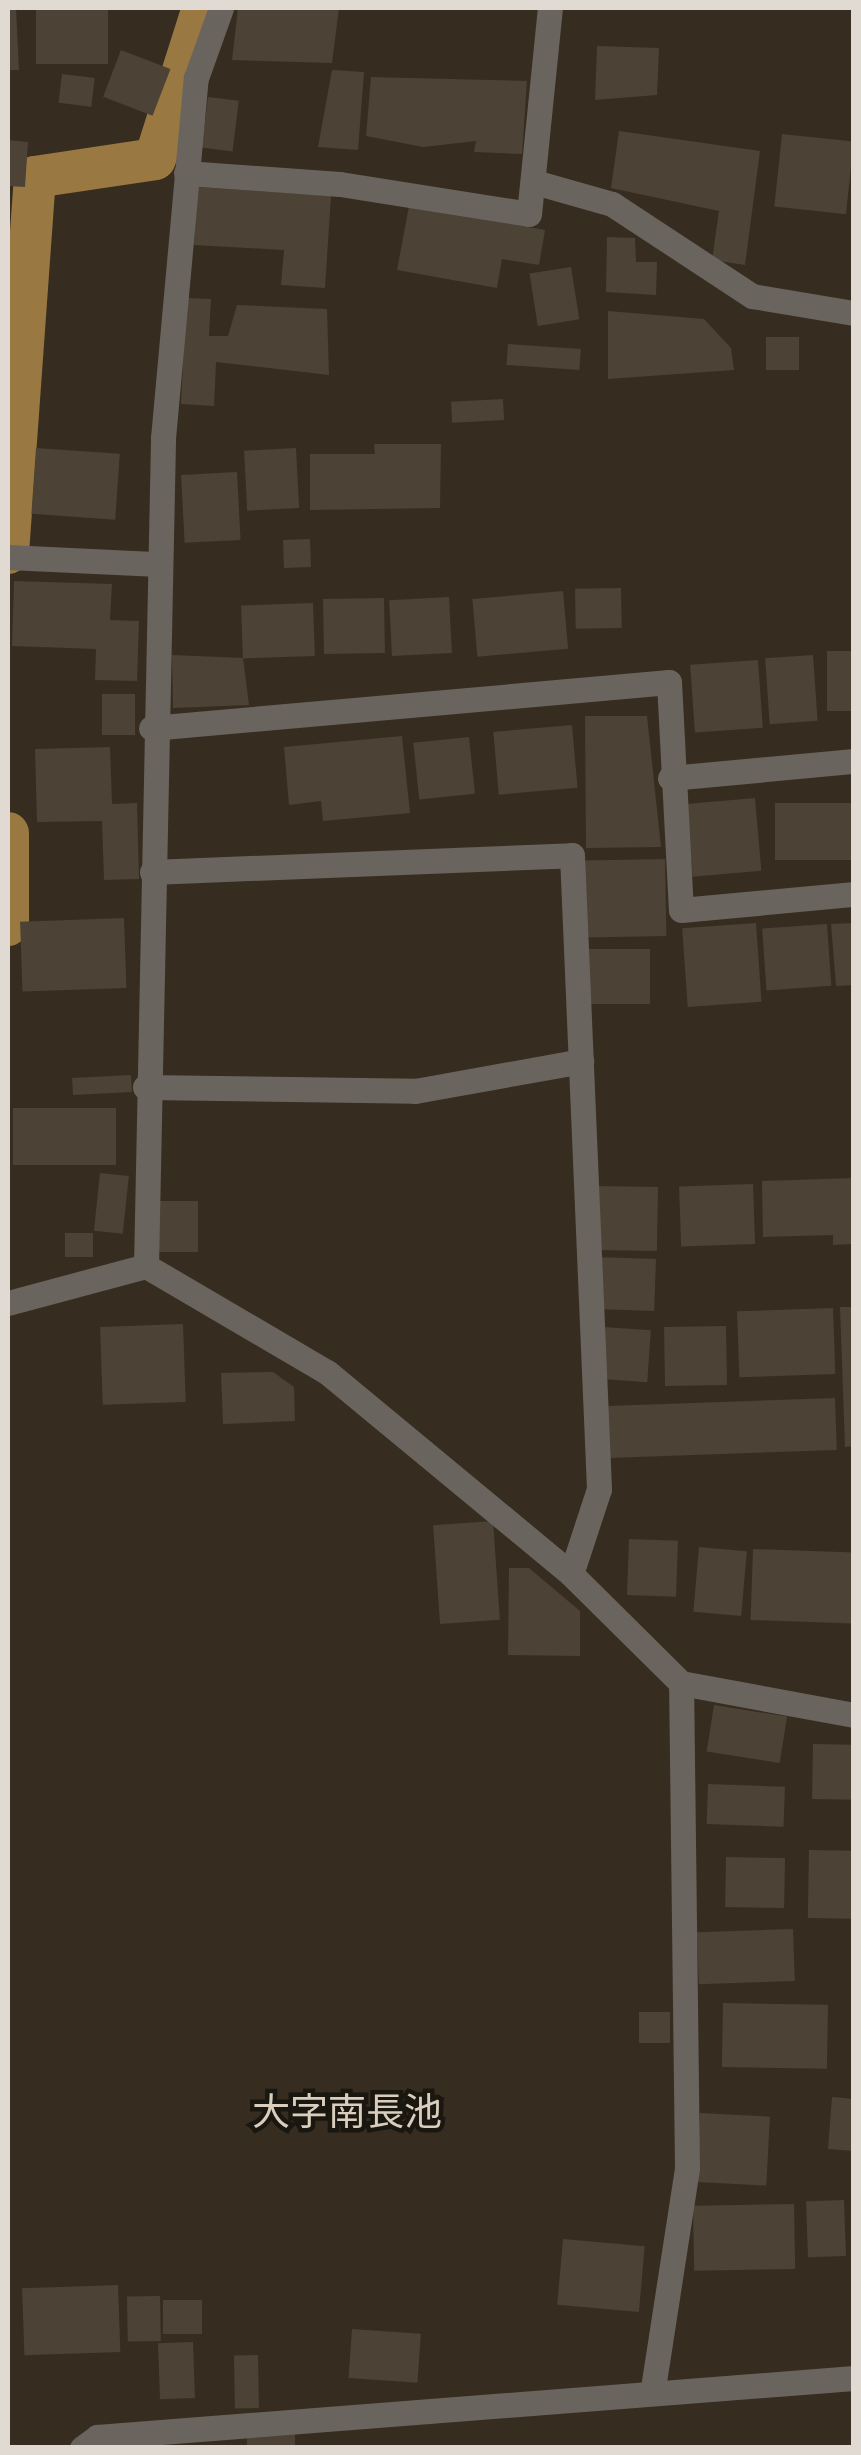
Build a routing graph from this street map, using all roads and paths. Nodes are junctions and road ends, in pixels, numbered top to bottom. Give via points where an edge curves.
1 (221, 8) edge
2 (550, 8) edge
3 (186, 173) junction
4 (538, 184) junction
5 (854, 313) edge
6 (10, 557) edge
7 (160, 564) junction
8 (151, 728) junction
9 (854, 761) edge
10 (670, 778) junction
11 (152, 872) junction
12 (854, 894) edge
13 (580, 1061) junction
14 (146, 1086) junction
15 (146, 1266) junction
16 (8, 1303) edge
17 (571, 1574) junction
18 (681, 1683) junction
19 (854, 1715) edge
20 (854, 2378) edge
21 (653, 2388) junction
22 (82, 2448) edge

1 - 3 street via 196,78
2 - 4 street
3 - 4 street via 340,184 529,214
3 - 7 street
4 - 5 street via 612,204 752,296
6 - 7 street
7 - 8 street
8 - 10 street via 669,682
8 - 11 street
9 - 10 street
10 - 12 street via 682,910
11 - 13 street via 572,855
11 - 14 street
13 - 14 street via 416,1091
13 - 17 street via 599,1489
14 - 15 street
15 - 16 street
15 - 17 street via 327,1372
17 - 18 street
18 - 19 street
18 - 21 street via 687,2168
20 - 21 street
21 - 22 street via 97,2437

